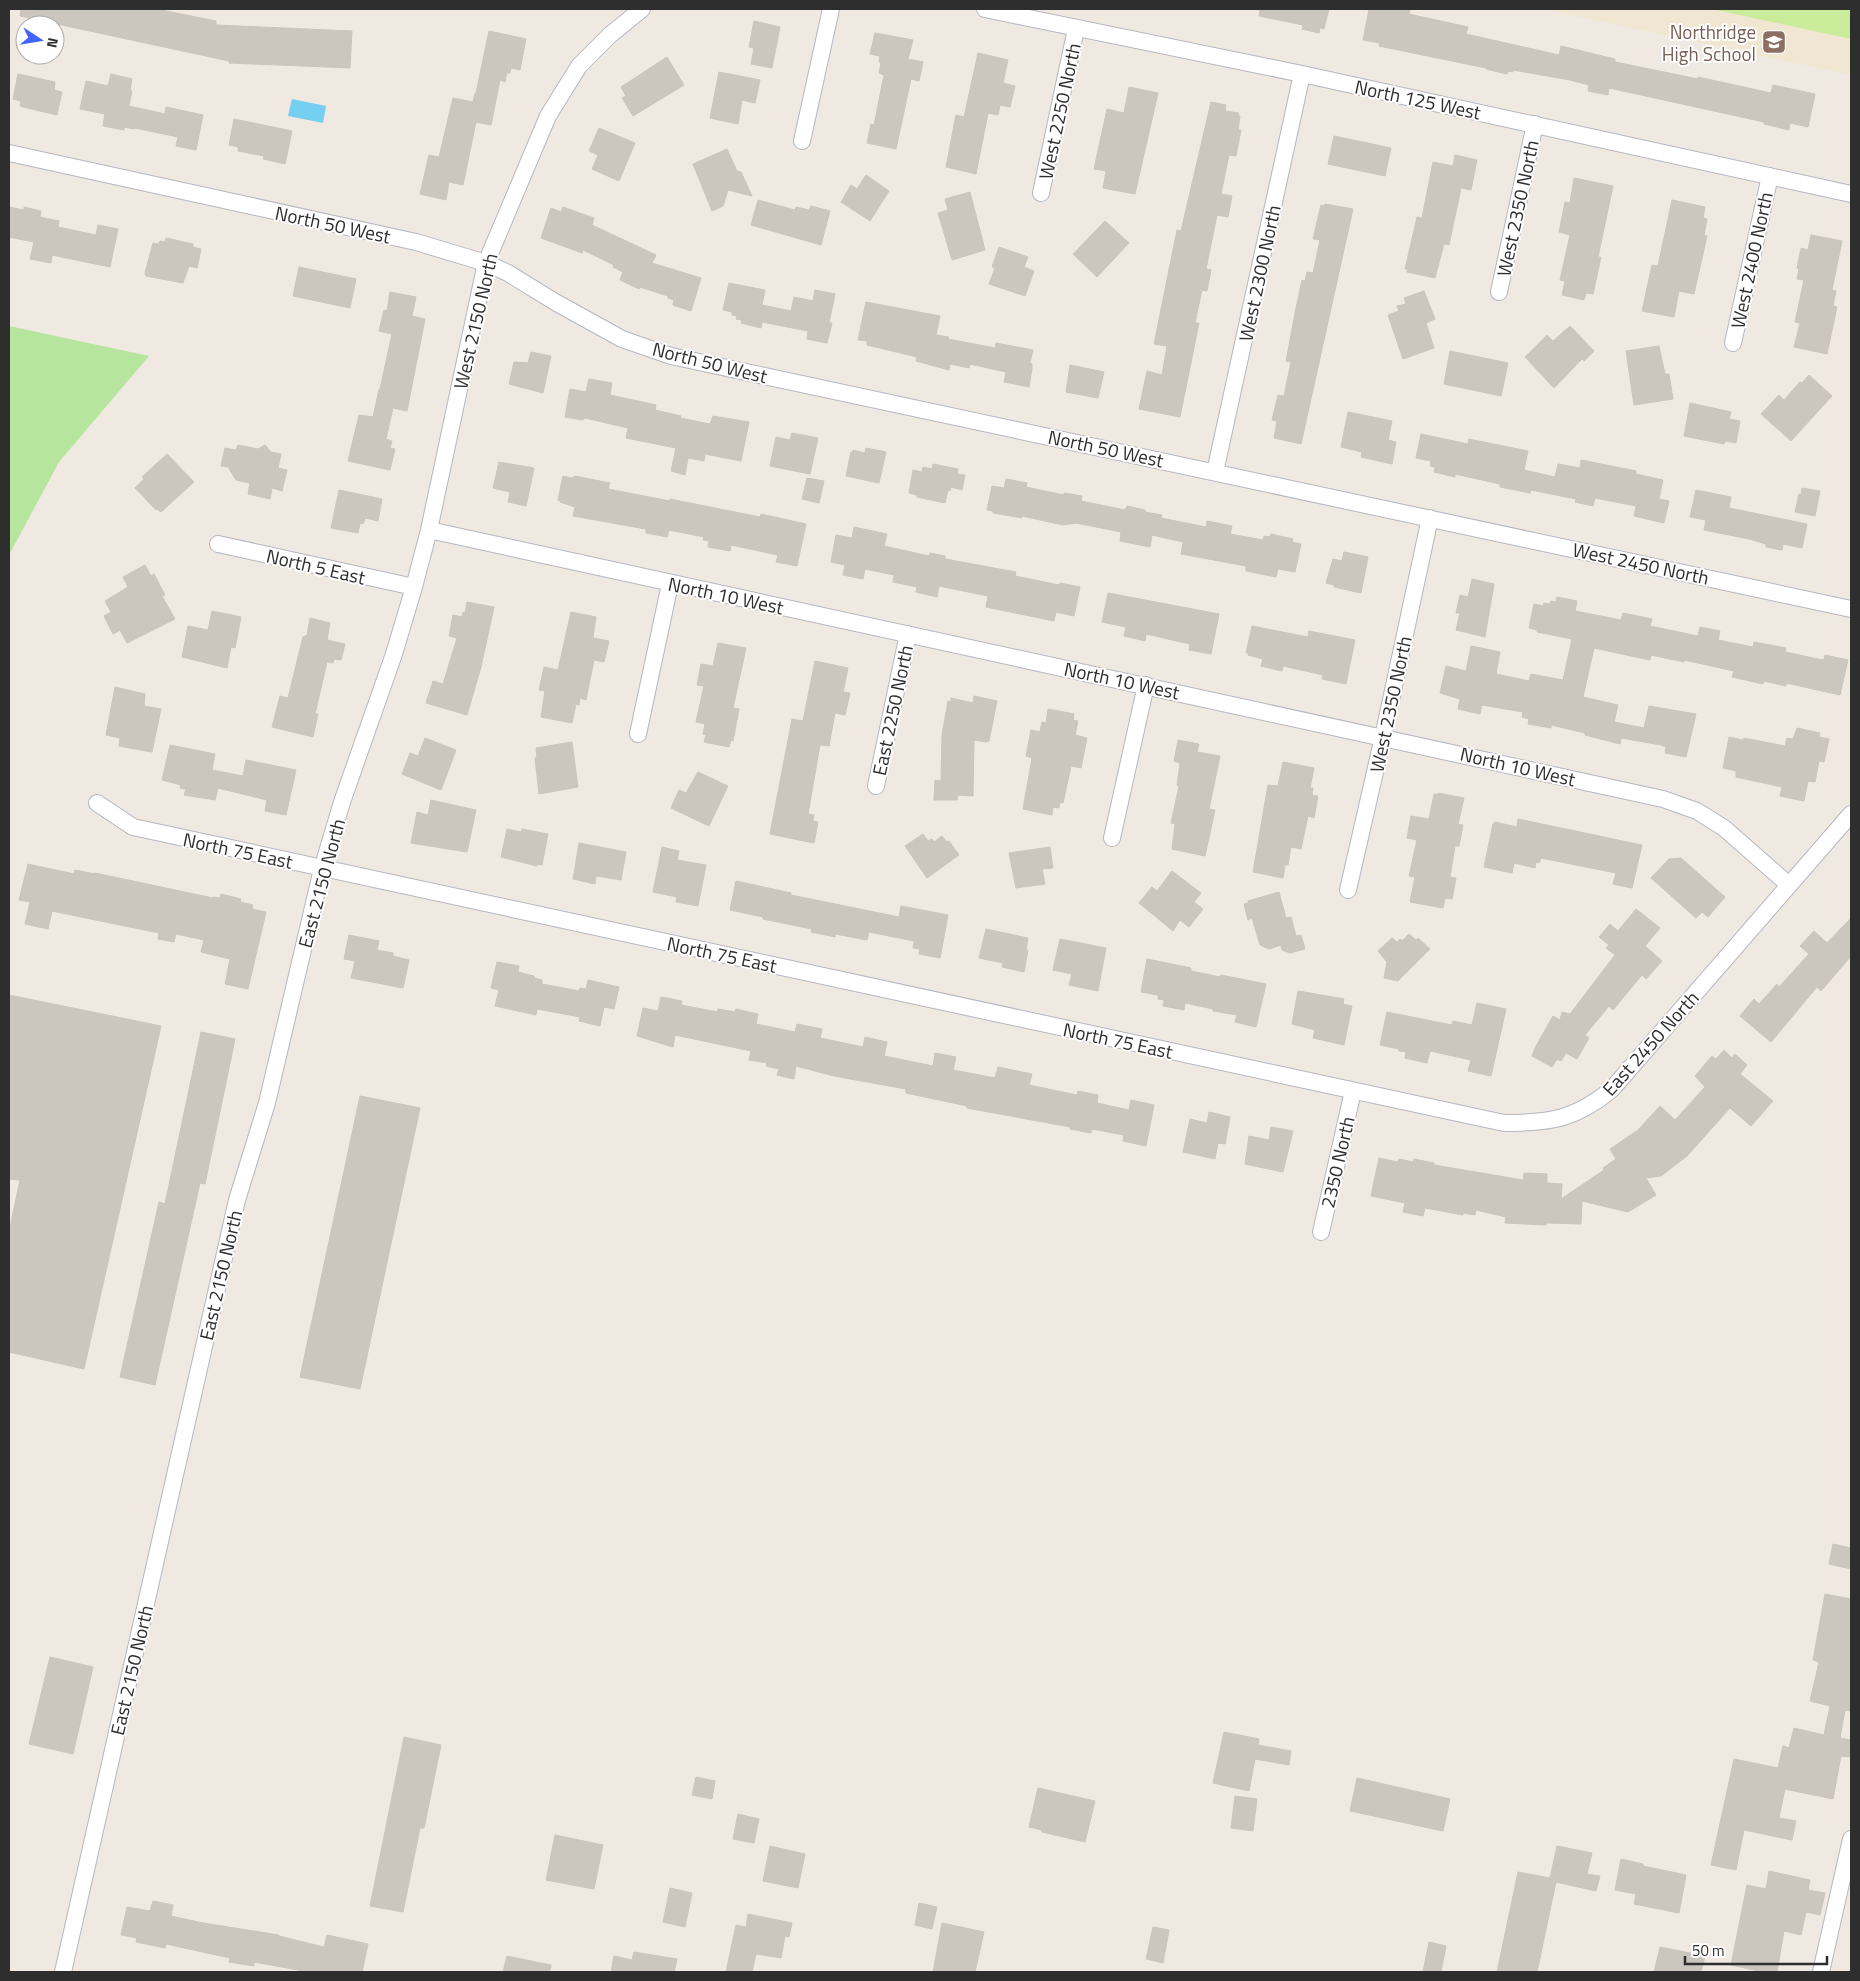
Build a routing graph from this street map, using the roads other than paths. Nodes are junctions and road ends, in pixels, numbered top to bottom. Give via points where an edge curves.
1 (642, 9) edge
2 (832, 9) edge
3 (985, 9) edge
4 (1076, 29) junction
5 (1302, 74) junction
6 (1535, 124) junction
7 (802, 141) dead end
8 (9, 152) edge
9 (1770, 176) junction
10 (1041, 193) dead end
11 (1851, 194) edge
12 (486, 263) junction
13 (1499, 292) dead end
14 (1733, 343) dead end
15 (1216, 472) junction
16 (1430, 518) junction
17 (429, 530) junction
18 (218, 544) dead end
19 (670, 584) junction
20 (414, 587) junction
21 (1851, 609) edge
22 (908, 634) junction
23 (1146, 685) junction
24 (638, 734) dead end
25 (1383, 737) junction
26 (876, 786) dead end
27 (97, 804) dead end
28 (1851, 814) edge
29 (1112, 838) dead end
30 (322, 869) junction
31 (1789, 885) junction
32 (1348, 890) dead end
33 (1353, 1091) junction
34 (1321, 1232) dead end
35 (1851, 1839) edge
36 (63, 1972) edge
37 (1821, 1972) edge

1 - 12 street, West 2150 North via 610,34 579,66 553,107
2 - 7 street
3 - 4 street, North 125 West
4 - 5 street, North 125 West
4 - 10 street, West 2250 North
5 - 6 street, North 125 West
5 - 15 street, West 2300 North
6 - 9 street, North 125 West
6 - 13 street, West 2350 North
8 - 12 street, North 50 West via 416,242
9 - 11 street, North 125 West
9 - 14 street, West 2400 North
12 - 15 street, North 50 West via 622,339 671,356
12 - 17 street, West 2150 North
15 - 16 street, North 50 West
16 - 21 street, West 2450 North
16 - 25 street, West 2350 North
17 - 19 street, North 10 West
17 - 20 street, West 2150 North
18 - 20 street, North 5 East
19 - 22 street, North 10 West
19 - 24 street
20 - 30 street, East 2150 North
22 - 23 street, North 10 West
22 - 26 street, East 2250 North
23 - 25 street, North 10 West
23 - 29 street
25 - 31 street, North 10 West via 1663,799 1689,808 1724,828
25 - 32 street, West 2350 North
27 - 30 street, North 75 East via 132,827
28 - 31 street
30 - 33 street, North 75 East
30 - 36 street, East 2150 North via 267,1103 237,1200
31 - 33 street, East 2450 North via 1612,1089 1592,1105 1559,1119 1504,1123
33 - 34 street, 2350 North
35 - 37 street

